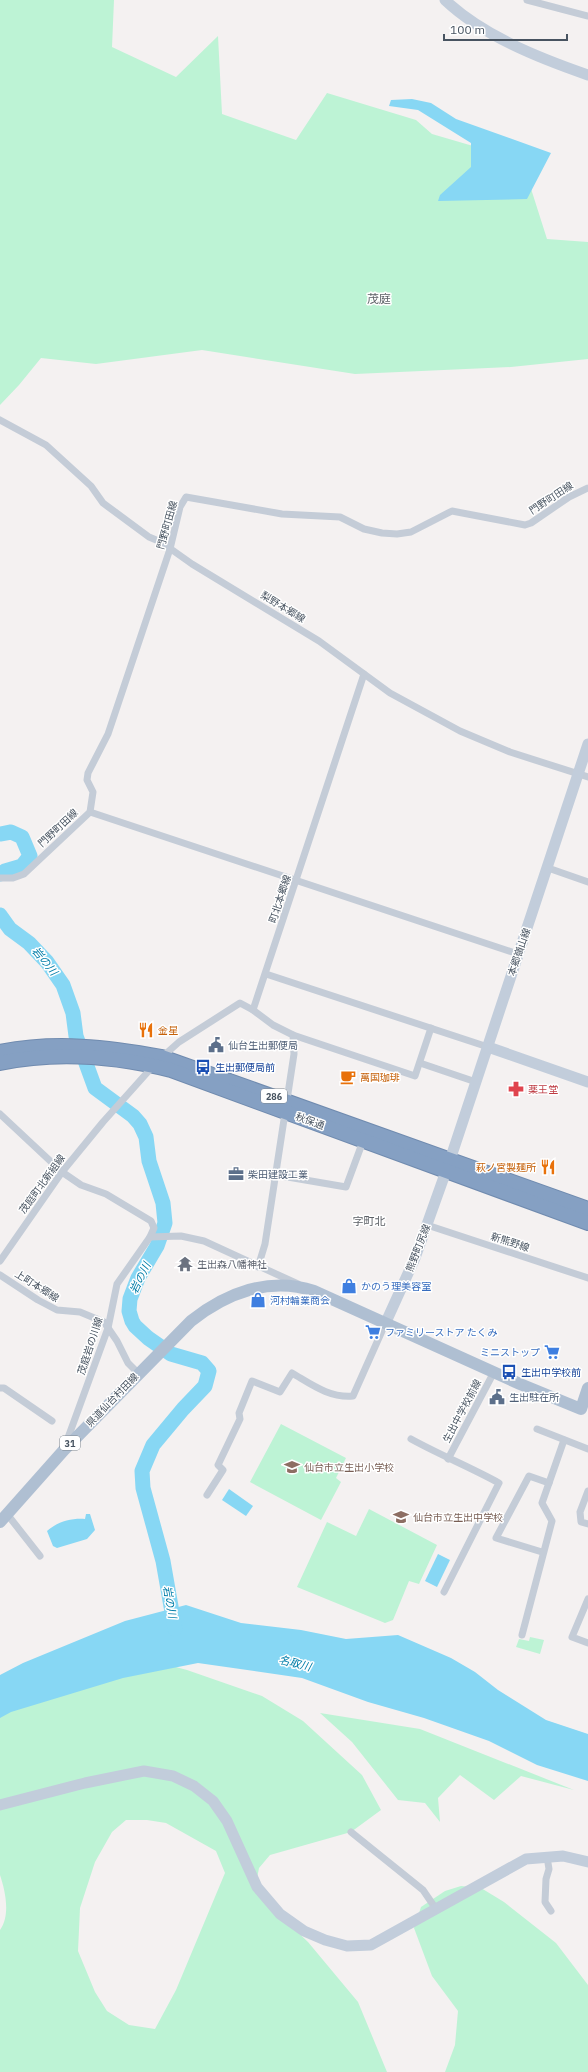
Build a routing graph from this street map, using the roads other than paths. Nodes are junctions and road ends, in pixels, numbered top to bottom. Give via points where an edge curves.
1 (445, 0) edge
2 (527, 0) edge
3 (588, 16) edge
4 (588, 75) edge
5 (0, 420) edge
6 (588, 488) edge
7 (170, 549) junction
8 (364, 674) junction
9 (588, 744) edge
10 (583, 776) edge
11 (90, 812) junction
12 (548, 868) junction
13 (0, 878) edge
14 (296, 880) junction
15 (588, 882) edge
16 (518, 954) junction
17 (266, 974) junction
18 (253, 1010) junction
19 (431, 1028) junction
20 (293, 1035) junction
21 (488, 1047) junction
22 (75, 1051) junction
23 (0, 1052) edge
24 (158, 1061) junction
25 (0, 1063) edge
26 (420, 1063) junction
27 (476, 1082) junction
28 (588, 1082) edge
29 (286, 1106) junction
30 (0, 1114) edge
31 (363, 1141) junction
32 (448, 1166) junction
33 (62, 1172) junction
34 (276, 1175) junction
35 (588, 1209) edge
36 (588, 1223) edge
37 (427, 1224) junction
38 (153, 1237) junction
39 (0, 1261) edge
40 (258, 1267) junction
41 (0, 1275) edge
42 (588, 1278) edge
43 (303, 1287) junction
44 (386, 1322) junction
45 (108, 1328) junction
46 (141, 1370) junction
47 (494, 1372) junction
48 (0, 1388) edge
49 (588, 1388) edge
50 (584, 1410) edge
51 (52, 1421) dead end
52 (537, 1429) dead end
53 (411, 1439) dead end
54 (564, 1440) junction
55 (588, 1449) edge
56 (64, 1450) junction
57 (448, 1459) junction
58 (549, 1483) junction
59 (588, 1491) edge
60 (207, 1494) dead end
61 (4, 1518) edge
62 (588, 1524) edge
63 (542, 1552) junction
64 (40, 1556) dead end
65 (444, 1592) dead end
66 (588, 1599) edge
67 (522, 1635) dead end
68 (588, 1644) edge
69 (0, 1805) edge
70 (351, 1832) dead end
71 (547, 1857) junction
72 (588, 1862) edge
73 (436, 1909) junction
74 (551, 1911) dead end

1 - 4 street via 472,22 496,36
2 - 3 street
5 - 7 street, 梨野本郷線 via 46,445 91,486 112,510
6 - 7 street, 門野町田線 via 525,525 452,511 416,530 397,534 364,529 340,517 282,514 186,497 180,507
7 - 8 street, 梨野本郷線 via 307,634
7 - 11 street, 門野町田線 via 108,734 88,773 87,780 93,792
8 - 10 street, 梨野本郷線 via 390,693 460,731 510,752
8 - 14 street, 町北本郷線
9 - 10 street, 本郷嶺山線
10 - 12 street, 本郷嶺山線
11 - 13 street, 門野町田線 via 31,869 18,877
11 - 14 street
12 - 15 street
12 - 16 street, 本郷嶺山線
14 - 16 street
14 - 17 street, 町北本郷線
16 - 21 street, 本郷嶺山線
17 - 18 street, 町北本郷線
17 - 19 street
18 - 20 street via 273,1025
18 - 24 street, 茂庭町北新組線 via 240,1003 179,1042
19 - 21 street
19 - 26 street
20 - 26 street via 415,1076
20 - 29 street via 294,1054
21 - 27 street, 本郷嶺山線
21 - 28 street
22 - 23 highway, 秋保通 / 286 via 30,1048
22 - 24 highway, 秋保通 / 286 via 96,1052 123,1060
22 - 25 highway, 秋保通 / 286
24 - 29 highway, 秋保通 / 286 via 192,1077
24 - 33 street, 茂庭町北新組線
26 - 27 street
27 - 32 street, 本郷嶺山線
29 - 31 highway, 秋保通 / 286
29 - 32 highway, 秋保通 / 286
29 - 34 street
30 - 33 street
31 - 32 highway, 秋保通 / 286
31 - 34 street via 346,1186
32 - 35 highway, 秋保通 / 286
32 - 36 highway, 秋保通 / 286
32 - 37 street, 熊野町尻線
33 - 38 street via 81,1185 106,1194 151,1220 154,1228
33 - 39 street, 茂庭町北新組線
34 - 40 street via 265,1244
37 - 42 street, 新熊野線
37 - 44 street, 熊野町尻線 via 415,1258
38 - 40 street via 181,1236 204,1241
38 - 45 street, 茂庭岩の川線 via 117,1284
40 - 43 street
41 - 45 street, 上町本郷線 via 57,1310 80,1312 104,1322
43 - 44 main road, 31
43 - 46 main road, 31 via 268,1286 241,1292 211,1305 191,1320
44 - 47 main road, 31
44 - 60 street via 353,1396 330,1395 292,1374 280,1392 252,1381 239,1413 240,1419 218,1465 223,1470
45 - 46 street via 128,1363
45 - 56 street, 茂庭岩の川線
46 - 56 main road, 県道仙台村田線 / 31
47 - 50 main road, 31
47 - 57 street, 生出中学校前線
48 - 51 street via 4,1388
49 - 50 main road, 31
52 - 54 street
53 - 57 street
54 - 55 street
54 - 58 street
56 - 61 main road, 県道仙台村田線 / 31
57 - 65 street via 472,1468 499,1483
58 - 63 street via 542,1503 552,1521
58 - 63 street via 529,1476 496,1538
59 - 62 street via 580,1512 581,1522
61 - 64 street
63 - 67 street
66 - 68 street via 572,1637
69 - 73 street via 144,1771 173,1776 194,1786 213,1801 227,1821 257,1888 280,1914 304,1931 347,1946 371,1945
70 - 73 street via 423,1890
71 - 72 street via 563,1856
71 - 73 street via 526,1860
71 - 74 street via 549,1869 545,1902

